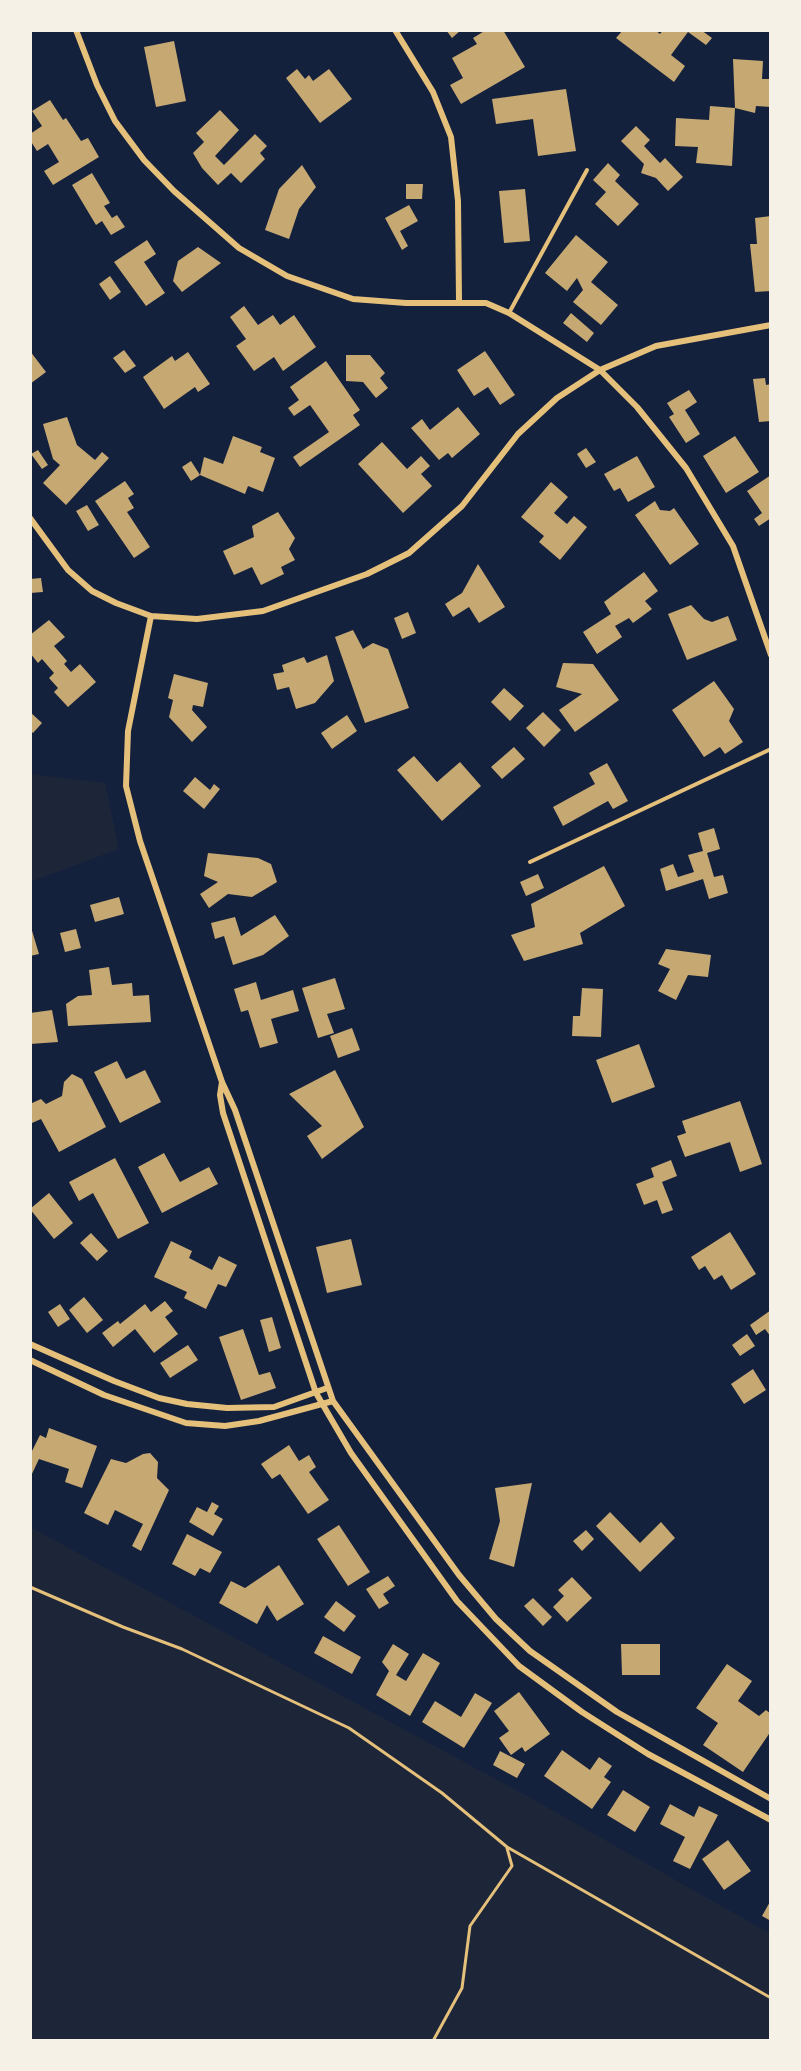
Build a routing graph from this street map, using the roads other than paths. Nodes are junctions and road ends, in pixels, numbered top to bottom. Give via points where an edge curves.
1 (76, 30) edge
2 (395, 30) edge
3 (587, 170) dead end
4 (459, 301) junction
5 (509, 314) junction
6 (771, 325) edge
7 (600, 370) junction
8 (30, 518) edge
9 (152, 616) junction
10 (771, 655) edge
11 (771, 749) edge
12 (530, 862) dead end
13 (222, 1082) junction
14 (30, 1344) edge
15 (30, 1360) edge
16 (327, 1388) junction
17 (316, 1393) junction
18 (333, 1401) junction
19 (321, 1404) junction
20 (771, 1799) edge
21 (771, 1820) edge

1 - 4 street via 111,112 138,152 174,191 239,248 286,276 353,299
2 - 4 street via 433,92 451,137 458,201
3 - 5 lane
4 - 5 street via 486,303
5 - 7 street
6 - 7 street via 656,346
7 - 9 street via 557,399 518,434 462,506 409,553 367,574 263,611 196,619
7 - 10 street via 637,407 686,468 733,546
8 - 9 street via 68,570 92,591
9 - 13 street via 128,731 126,786 140,841
11 - 12 lane
13 - 16 street via 235,1110
13 - 17 street via 224,1113
14 - 17 street via 114,1381 187,1404 274,1407
15 - 19 street via 104,1395 186,1423 225,1426
16 - 17 street
16 - 18 street
17 - 19 street
18 - 19 street
18 - 20 street via 459,1575 496,1620 530,1651 617,1712
19 - 21 street via 351,1454 457,1601 500,1649 616,1735

